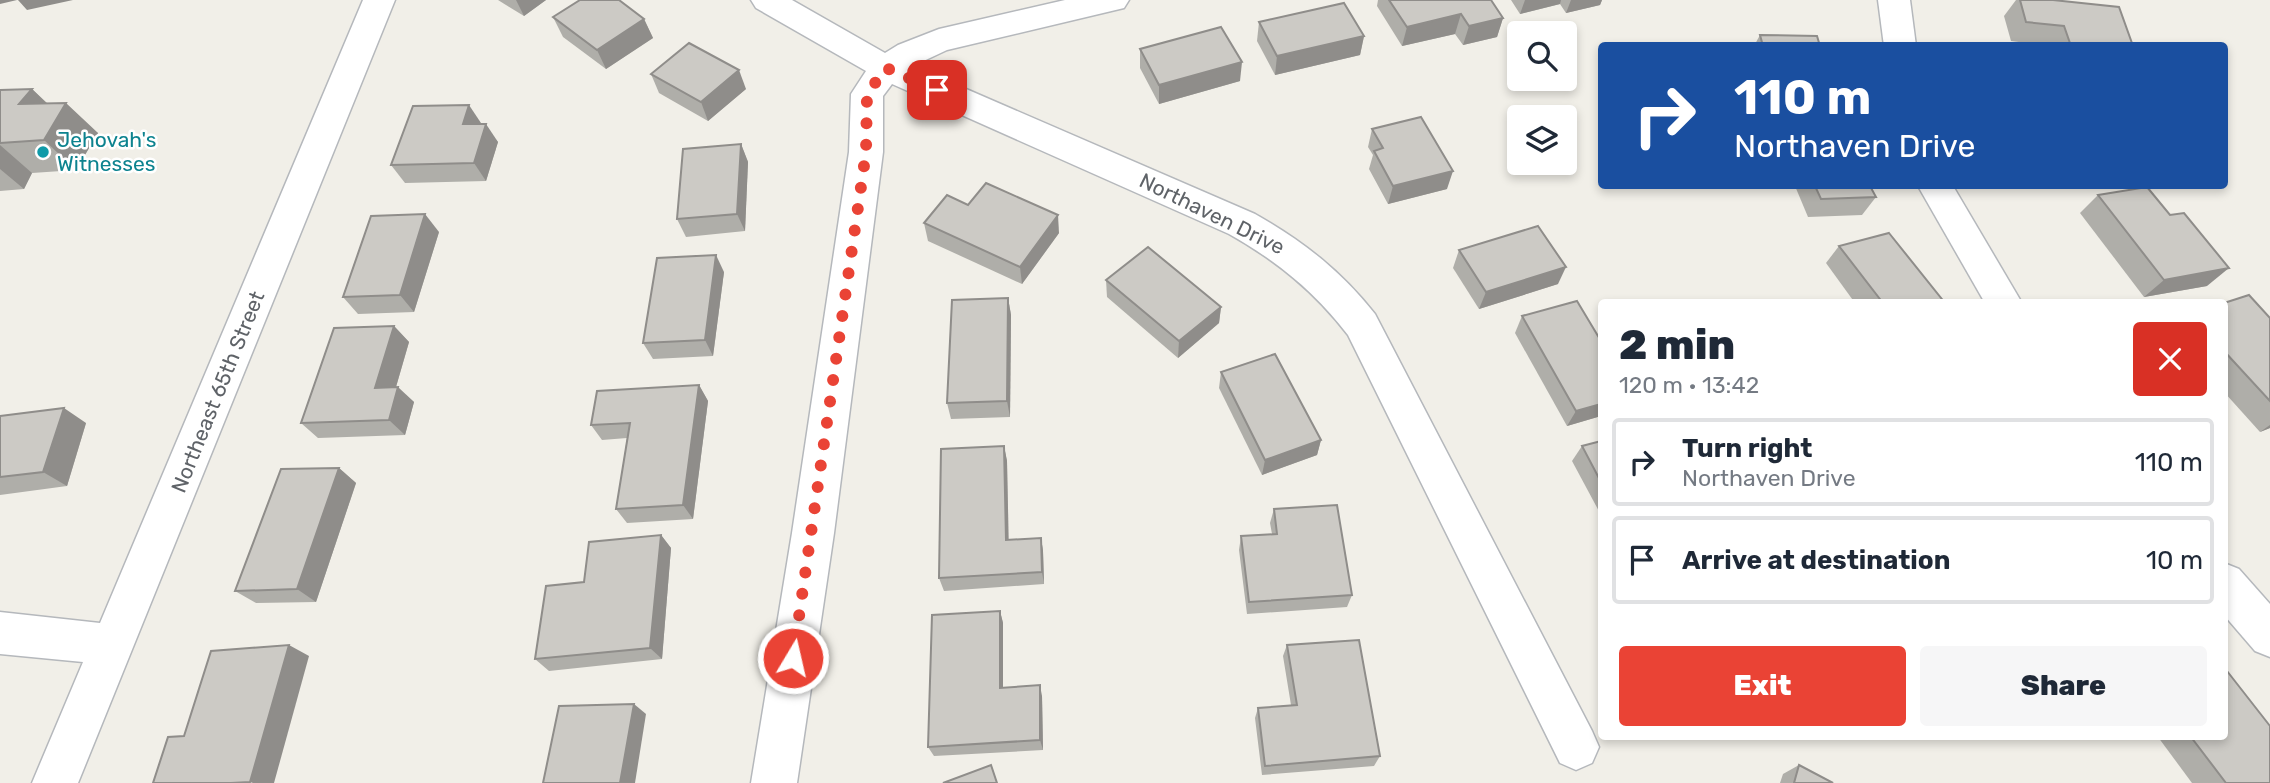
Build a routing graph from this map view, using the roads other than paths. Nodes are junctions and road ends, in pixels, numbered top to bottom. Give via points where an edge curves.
1 (379, 0) edge
2 (767, 0) edge
3 (1112, 0) edge
4 (1894, 0) edge
5 (1899, 42) edge
6 (886, 68) junction
7 (1937, 189) edge
8 (2002, 299) edge
9 (2228, 588) edge
10 (0, 633) edge
11 (2270, 636) edge
12 (114, 645) junction
13 (1576, 747) dead end
14 (55, 783) edge
15 (774, 783) edge

1 - 12 street, Northeast 65th Street
2 - 6 street, Northaven Drive
3 - 6 street via 939,40
4 - 5 street
6 - 13 street, Northaven Drive via 1242,223 1309,265 1362,325
6 - 15 street via 867,94 866,152
7 - 8 street
9 - 11 street
10 - 12 street
12 - 14 street, Northeast 65th Street

